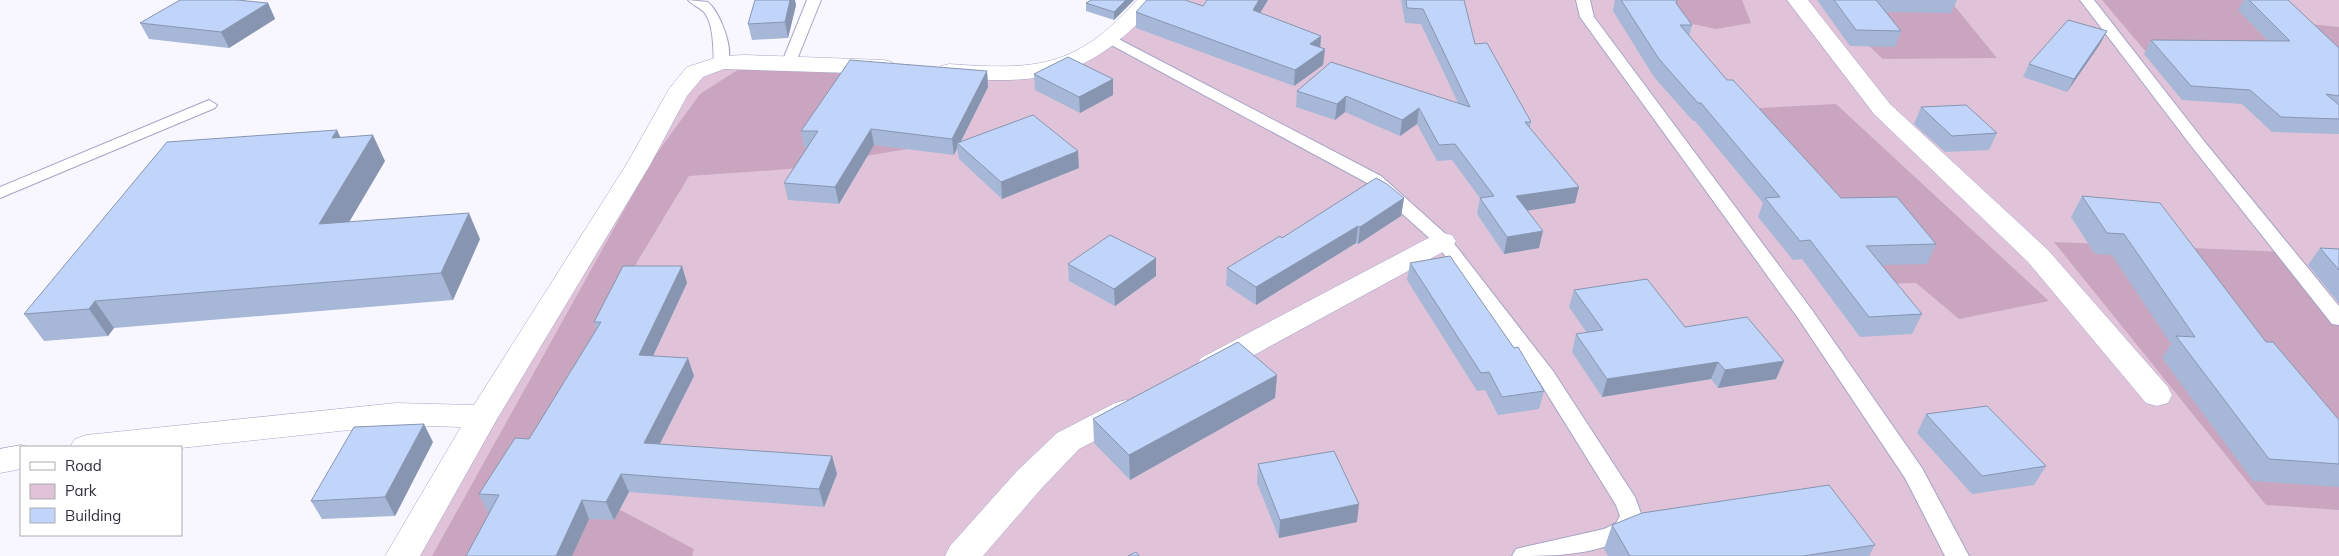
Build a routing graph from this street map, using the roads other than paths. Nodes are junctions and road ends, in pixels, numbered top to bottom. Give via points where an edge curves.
1 (695, 0) edge
2 (814, 0) edge
3 (1148, 0) edge
4 (1583, 0) edge
5 (1797, 0) edge
6 (2087, 0) edge
7 (1109, 38) junction
8 (789, 62) junction
9 (722, 64) junction
10 (209, 105) dead end
11 (0, 193) edge
12 (1443, 241) junction
13 (2339, 319) edge
14 (1186, 378) edge
15 (2157, 395) dead end
16 (1152, 396) edge
17 (483, 416) junction
18 (95, 446) edge
19 (20, 458) edge
20 (0, 461) edge
21 (402, 556) edge
22 (962, 556) edge
23 (1524, 556) edge
24 (1957, 556) edge

1 - 9 lane via 714,12
2 - 8 lane
3 - 7 street
4 - 24 lane via 1587,17 1805,314 1914,474
5 - 15 street via 1882,109 2038,256
6 - 13 lane
7 - 8 street via 1078,58 1045,70 997,74
7 - 12 lane via 1375,180
8 - 9 street
9 - 17 street via 695,72 678,94 638,165
10 - 11 lane
12 - 14 street
12 - 23 lane via 1546,376 1627,503 1631,516 1625,529 1609,537
16 - 22 street via 1068,441
17 - 18 street via 396,414
17 - 21 street
19 - 20 street

